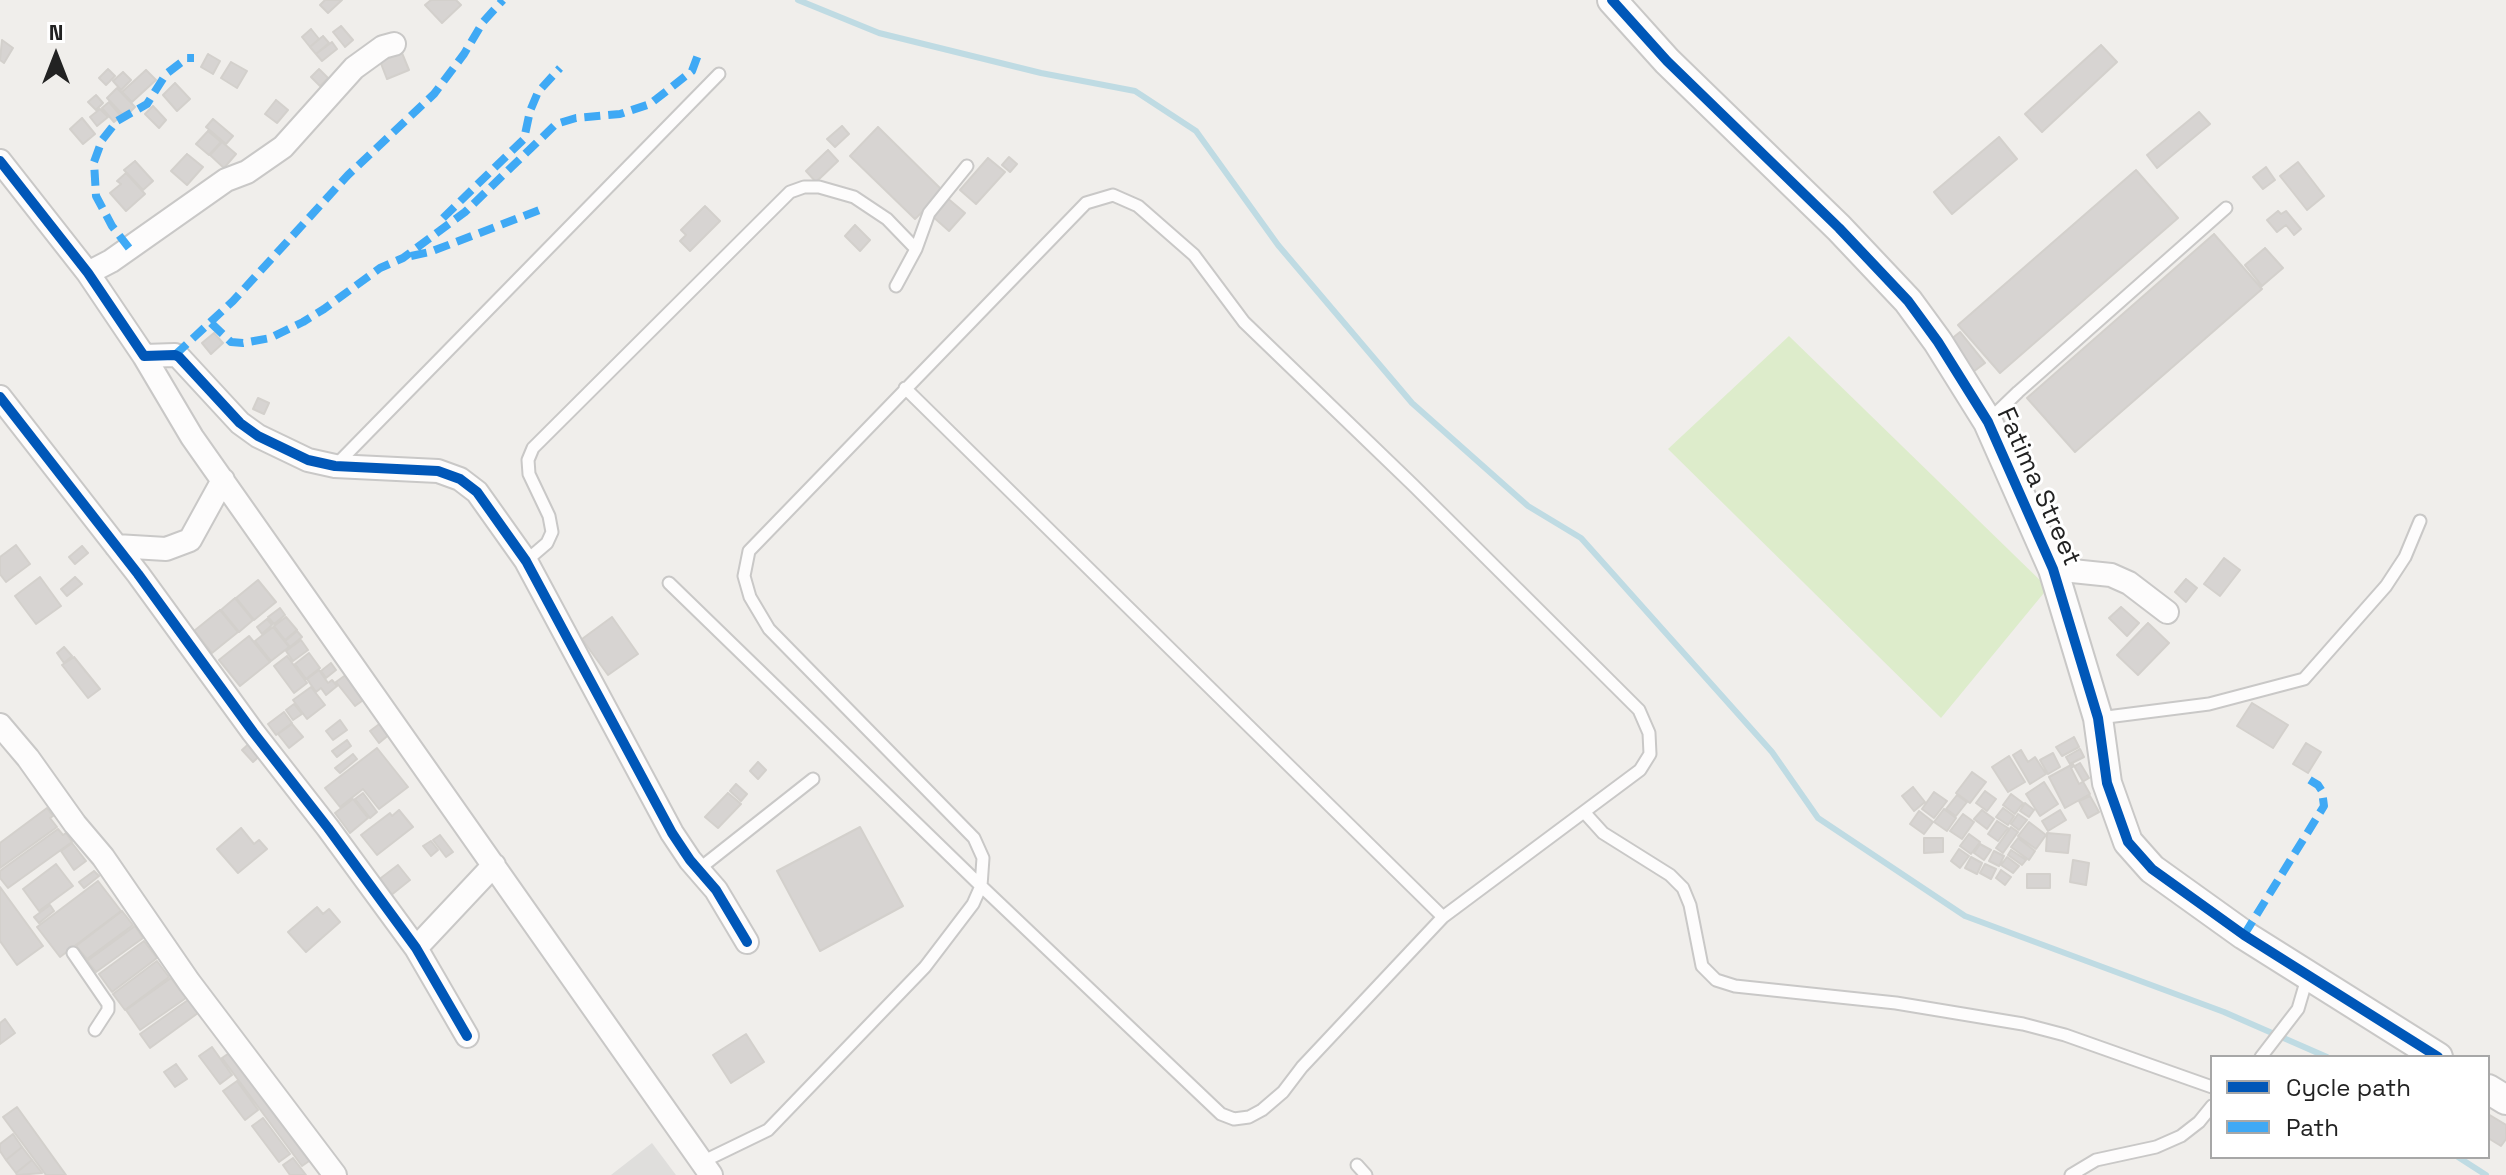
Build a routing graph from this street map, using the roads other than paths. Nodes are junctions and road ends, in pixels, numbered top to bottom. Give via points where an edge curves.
1 (1612, 0) edge
2 (394, 44) dead end
3 (719, 74) dead end
4 (0, 161) edge
5 (967, 166) dead end
6 (2226, 208) dead end
7 (916, 249) junction
8 (88, 273) junction
9 (896, 286) dead end
10 (144, 356) junction
11 (905, 388) junction
12 (0, 397) edge
13 (1988, 422) junction
14 (335, 466) junction
15 (223, 480) junction
16 (2420, 521) dead end
17 (116, 546) junction
18 (526, 561) junction
19 (2053, 569) junction
20 (669, 583) dead end
21 (2167, 612) dead end
22 (2098, 718) junction
23 (0, 725) edge
24 (813, 779) dead end
25 (1584, 812) junction
26 (494, 865) junction
27 (699, 869) junction
28 (981, 886) junction
29 (1443, 917) junction
30 (747, 942) dead end
31 (416, 948) junction
32 (73, 953) dead end
33 (2308, 975) junction
34 (95, 1030) dead end
35 (467, 1036) dead end
36 (2263, 1055) edge
37 (2435, 1055) edge
38 (2210, 1086) edge
39 (2210, 1108) edge
40 (1357, 1165) dead end
41 (706, 1169) edge
42 (331, 1174) edge
43 (1366, 1175) edge
44 (2071, 1175) edge

1 - 13 street, Fatima Street via 1908,301
2 - 8 street via 354,68 283,147
3 - 14 lane
4 - 8 street
5 - 7 lane via 929,213
6 - 13 lane
7 - 9 lane
7 - 18 lane via 887,219 854,197 819,187 790,192 533,448 529,474 552,532
8 - 10 street
10 - 14 street via 179,357 258,436 308,460
10 - 15 street
11 - 25 lane via 1086,203 1113,195 1138,206 1194,255 1244,322 1639,710 1649,733 1650,754 1640,770
11 - 28 lane via 749,551 744,576 769,629 974,838 983,858
11 - 29 lane
12 - 17 street
13 - 19 street, Fatima Street
14 - 18 street via 438,471 460,479 477,492
15 - 17 street via 190,540 166,549
15 - 26 street
16 - 22 lane via 2386,586 2304,679 2209,704
17 - 31 street
18 - 27 street via 672,833
19 - 21 street via 2111,575
19 - 22 street, Fatima Street
20 - 28 lane
22 - 33 street, Fatima Street via 2107,783 2128,842 2152,869
23 - 42 street via 103,857
24 - 27 lane
25 - 29 lane
25 - 38 lane via 1603,833 1683,888 1702,966 1716,980 2023,1024
26 - 31 street
26 - 41 street
27 - 30 street
28 - 29 lane via 1221,1114 1234,1119 1262,1110 1283,1092
28 - 41 lane via 925,967 768,1130
31 - 35 street
32 - 34 lane via 108,1004
33 - 36 lane via 2298,1009
33 - 37 street, Fatima Street
39 - 44 lane via 2181,1136 2096,1160
40 - 43 lane

